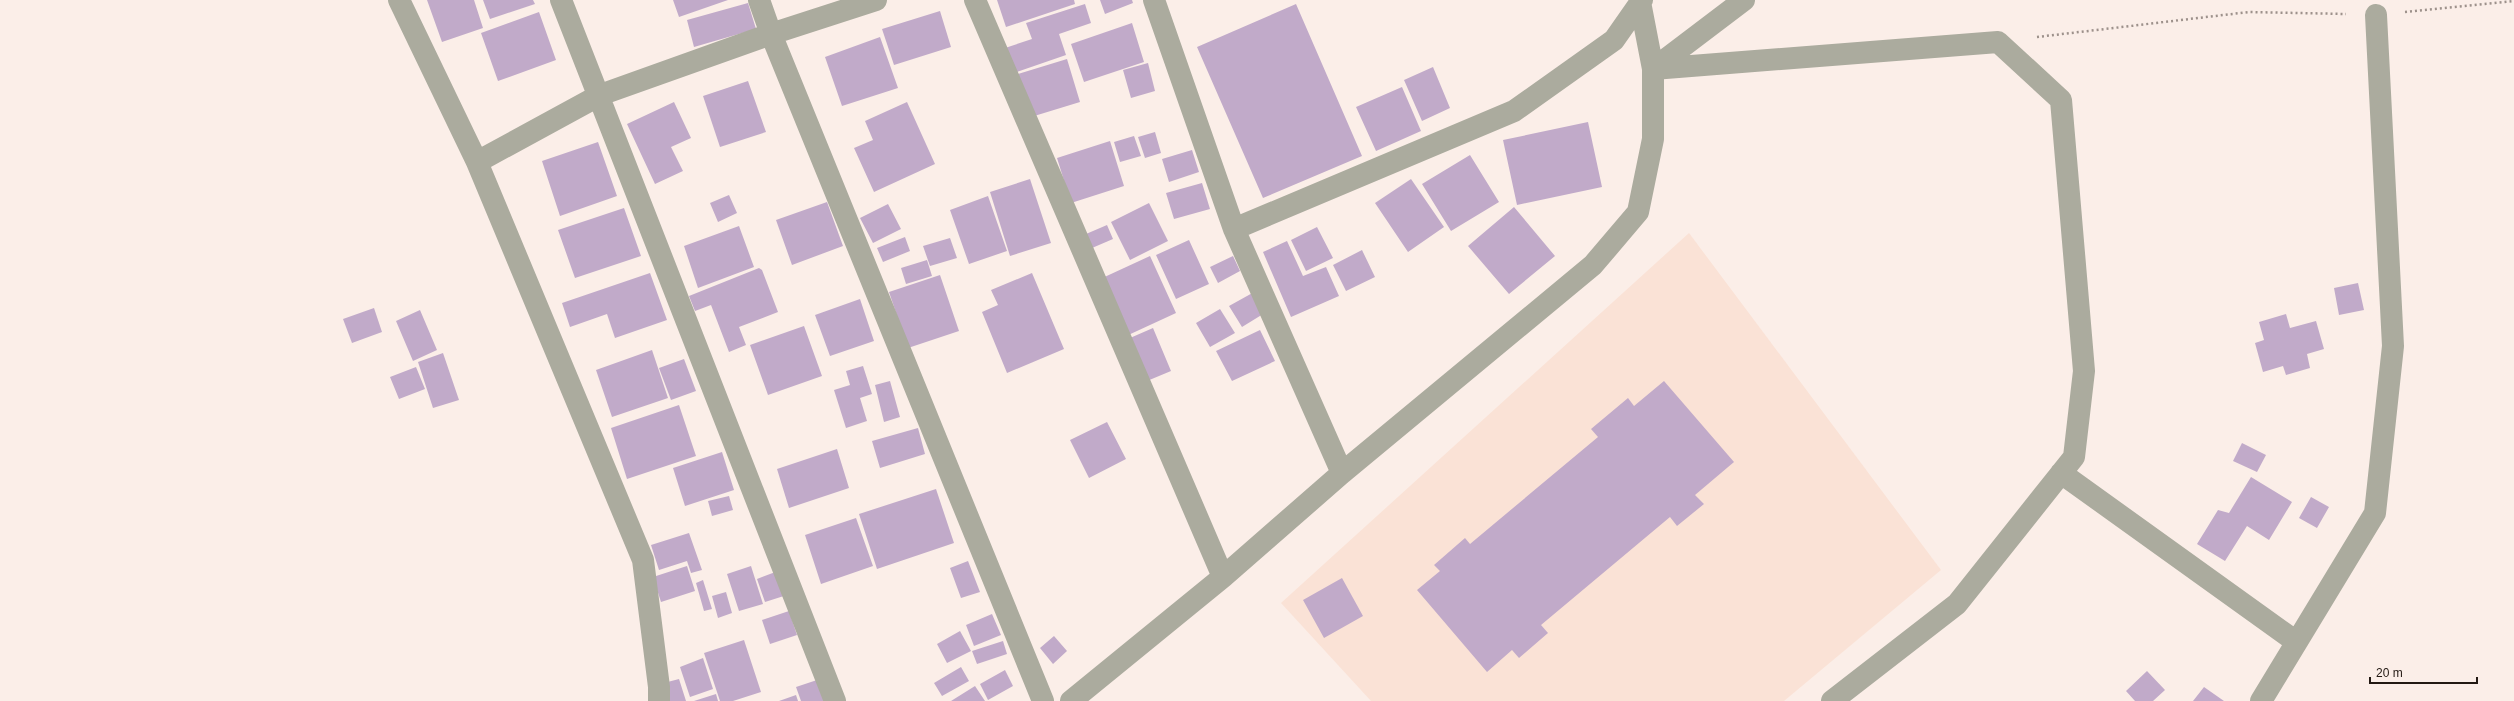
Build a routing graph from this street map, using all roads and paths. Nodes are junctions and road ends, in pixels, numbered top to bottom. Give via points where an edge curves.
1 (399, 0) edge
2 (561, 0) edge
3 (759, 0) edge
4 (876, 0) edge
5 (975, 0) edge
6 (1154, 0) edge
7 (1744, 0) edge
8 (1641, 1) edge
9 (2514, 1) edge
10 (2376, 15) junction
11 (770, 34) junction
12 (1998, 42) junction
13 (1654, 69) junction
14 (600, 95) junction
15 (477, 162) junction
16 (1234, 229) junction
17 (1342, 473) junction
18 (2061, 473) junction
19 (1223, 577) junction
20 (2295, 641) junction
21 (658, 701) edge
22 (836, 701) edge
23 (1043, 701) edge
24 (1071, 701) edge
25 (1832, 701) edge
26 (2261, 701) edge

1 - 15 street
2 - 14 street
3 - 11 street
4 - 11 street
5 - 19 street
6 - 16 street
7 - 13 street
8 - 13 street
8 - 16 street via 1614,40 1514,111
9 - 10 path
10 - 12 path via 2249,12
10 - 20 street via 2393,346 2375,513
11 - 14 street
11 - 23 street
12 - 13 street
12 - 18 street via 2061,100 2084,371 2074,457
13 - 17 street via 1653,139 1638,212 1593,265
14 - 15 street
14 - 22 street
15 - 21 street via 643,560 659,686
16 - 17 street
17 - 19 street
18 - 20 street
18 - 25 street via 1957,604
19 - 24 street
20 - 26 street

